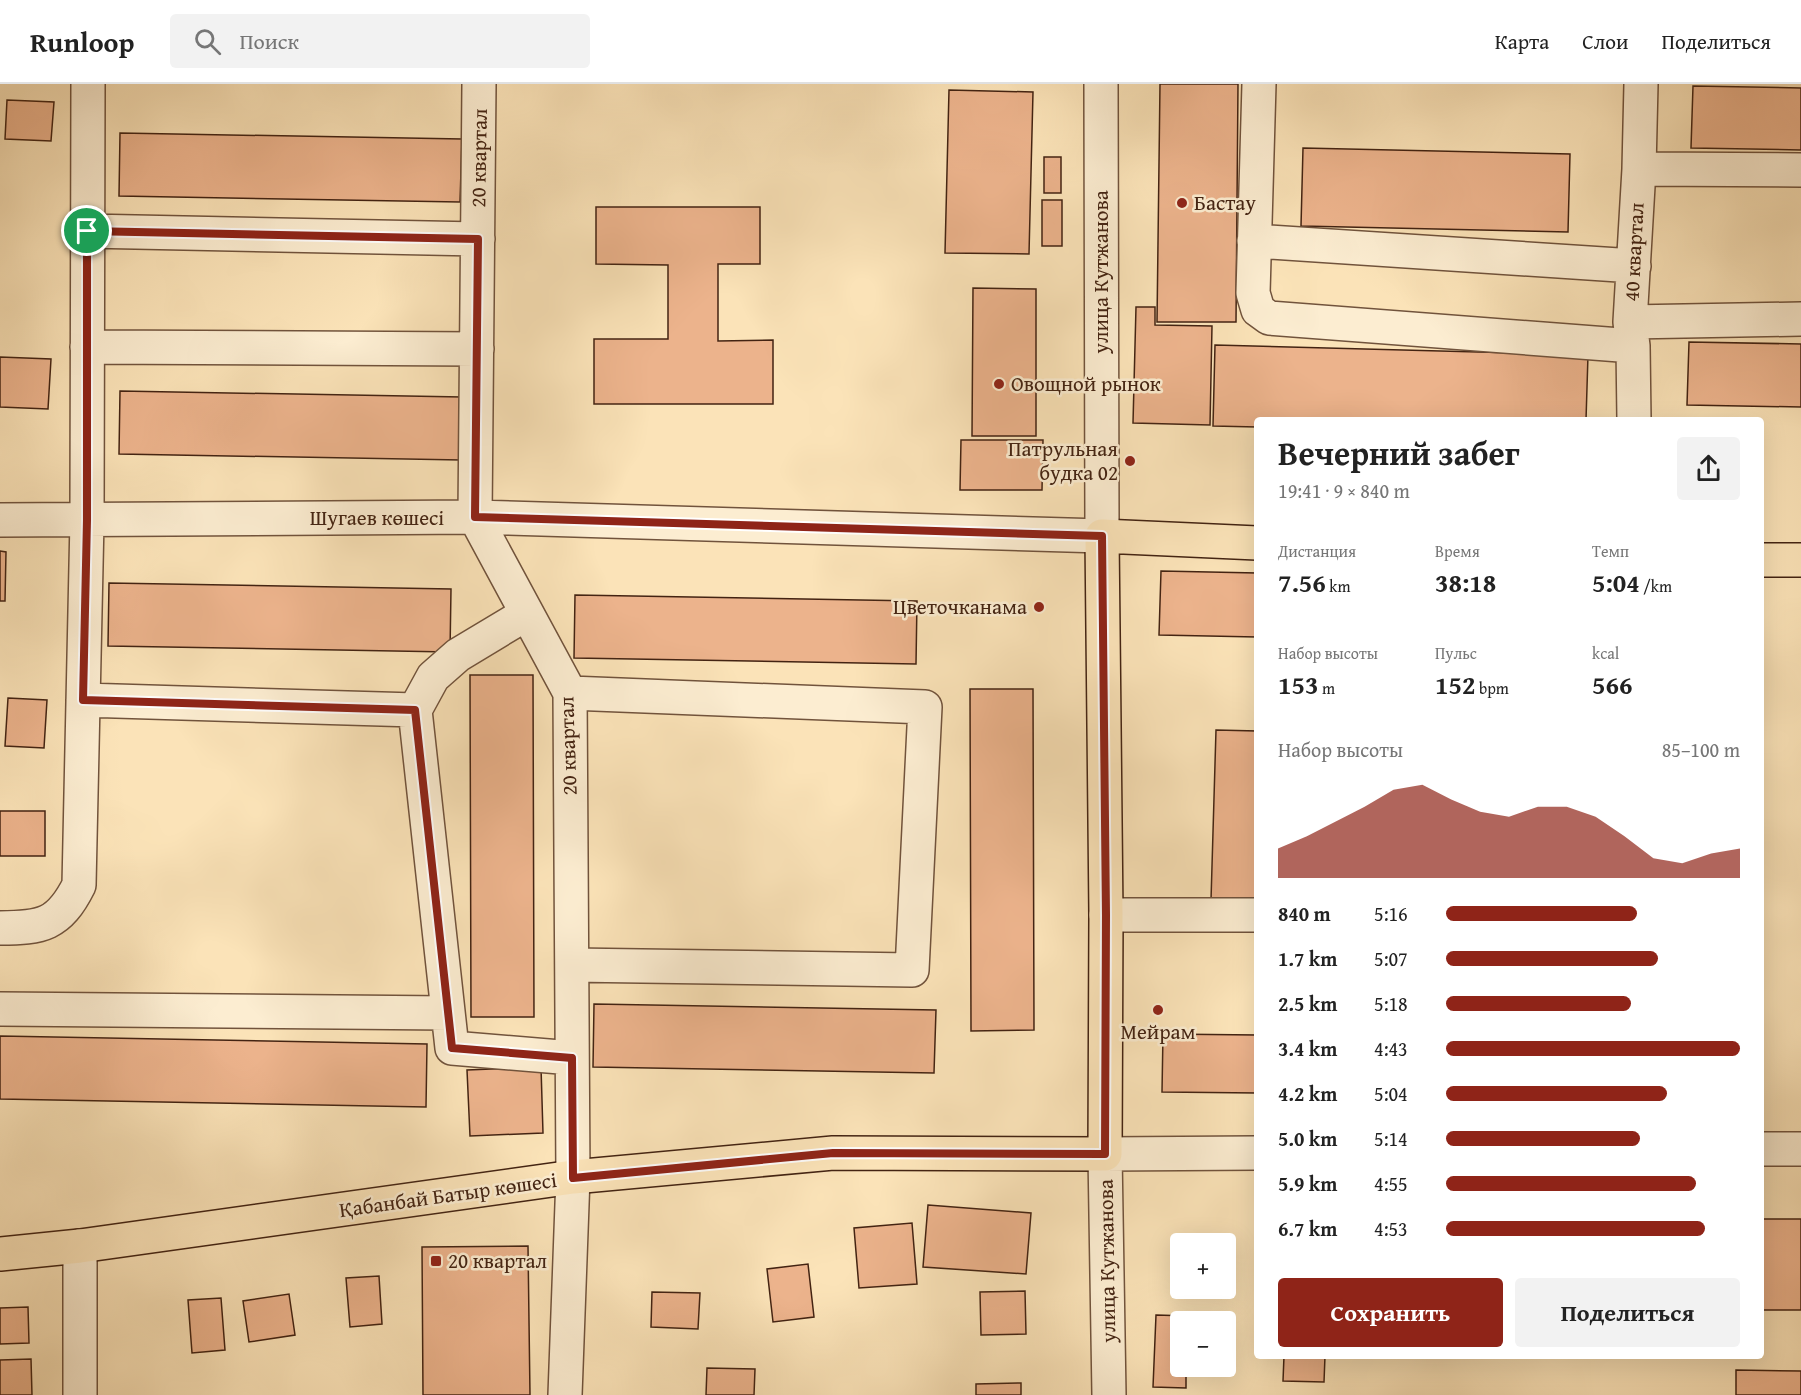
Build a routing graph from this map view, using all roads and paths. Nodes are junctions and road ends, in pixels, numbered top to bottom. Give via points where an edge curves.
1 (88, 84) edge
2 (479, 84) edge
3 (1101, 84) edge
4 (1259, 84) edge
5 (1641, 84) edge
6 (1639, 169) junction
7 (1801, 170) edge
8 (87, 231) junction
9 (478, 239) junction
10 (1254, 241) junction
11 (1634, 266) junction
12 (1801, 319) edge
13 (1632, 334) junction
14 (87, 347) junction
15 (477, 350) junction
16 (1634, 417) edge
17 (475, 517) junction
18 (0, 520) edge
19 (87, 520) junction
20 (1102, 536) junction
21 (1254, 543) edge
22 (1764, 560) edge
23 (1801, 560) edge
24 (525, 614) junction
25 (570, 693) junction
26 (83, 700) junction
27 (415, 710) junction
28 (1106, 915) junction
29 (1254, 915) edge
30 (0, 928) edge
31 (572, 965) junction
32 (0, 1009) edge
33 (448, 1013) junction
34 (572, 1058) junction
35 (1764, 1149) edge
36 (1801, 1149) edge
37 (1254, 1153) edge
38 (1105, 1154) junction
39 (573, 1178) junction
40 (80, 1246) junction
41 (0, 1254) edge
42 (81, 1395) edge
43 (565, 1395) edge
44 (1108, 1395) edge

1 - 8 street
2 - 9 street, 20 квартал
3 - 20 street, улица Кутжанова
4 - 10 street
5 - 6 street, 40 квартал
6 - 7 street
6 - 11 street, 40 квартал
8 - 9 street
8 - 14 street
9 - 15 street, 20 квартал
10 - 11 street
10 - 13 street via 1252,293 1258,310 1269,318
11 - 13 street, 40 квартал
12 - 13 street
13 - 16 street, 40 квартал
14 - 15 street
14 - 19 street
15 - 17 street, 20 квартал
17 - 19 street, Шугаев көшесі
17 - 20 street, Шугаев көшесі
17 - 24 street, 20 квартал
18 - 19 street, Шугаев көшесі
19 - 26 street
20 - 21 main road, Шугаев көшесі
20 - 28 main road, улица Кутжанова
22 - 23 main road
24 - 25 street, 20 квартал
24 - 27 street via 458,655 433,677
25 - 31 street, 20 квартал
25 - 31 street via 925,707 912,970
26 - 27 street
26 - 30 street via 79,885 55,919 31,928
27 - 33 street
28 - 29 street
28 - 38 main road, улица Кутжанова
31 - 34 street, 20 квартал
32 - 33 street
33 - 34 street via 452,1048
34 - 39 street, 20 квартал
35 - 36 street
37 - 38 street, Қабанбай Батыр көшесі
38 - 39 main road, Қабанбай Батыр көшесі via 833,1153
38 - 44 street, улица Кутжанова
39 - 40 main road, Қабанбай Батыр көшесі
39 - 43 street, 20 квартал
40 - 41 main road, Қабанбай Батыр көшесі
40 - 42 street

